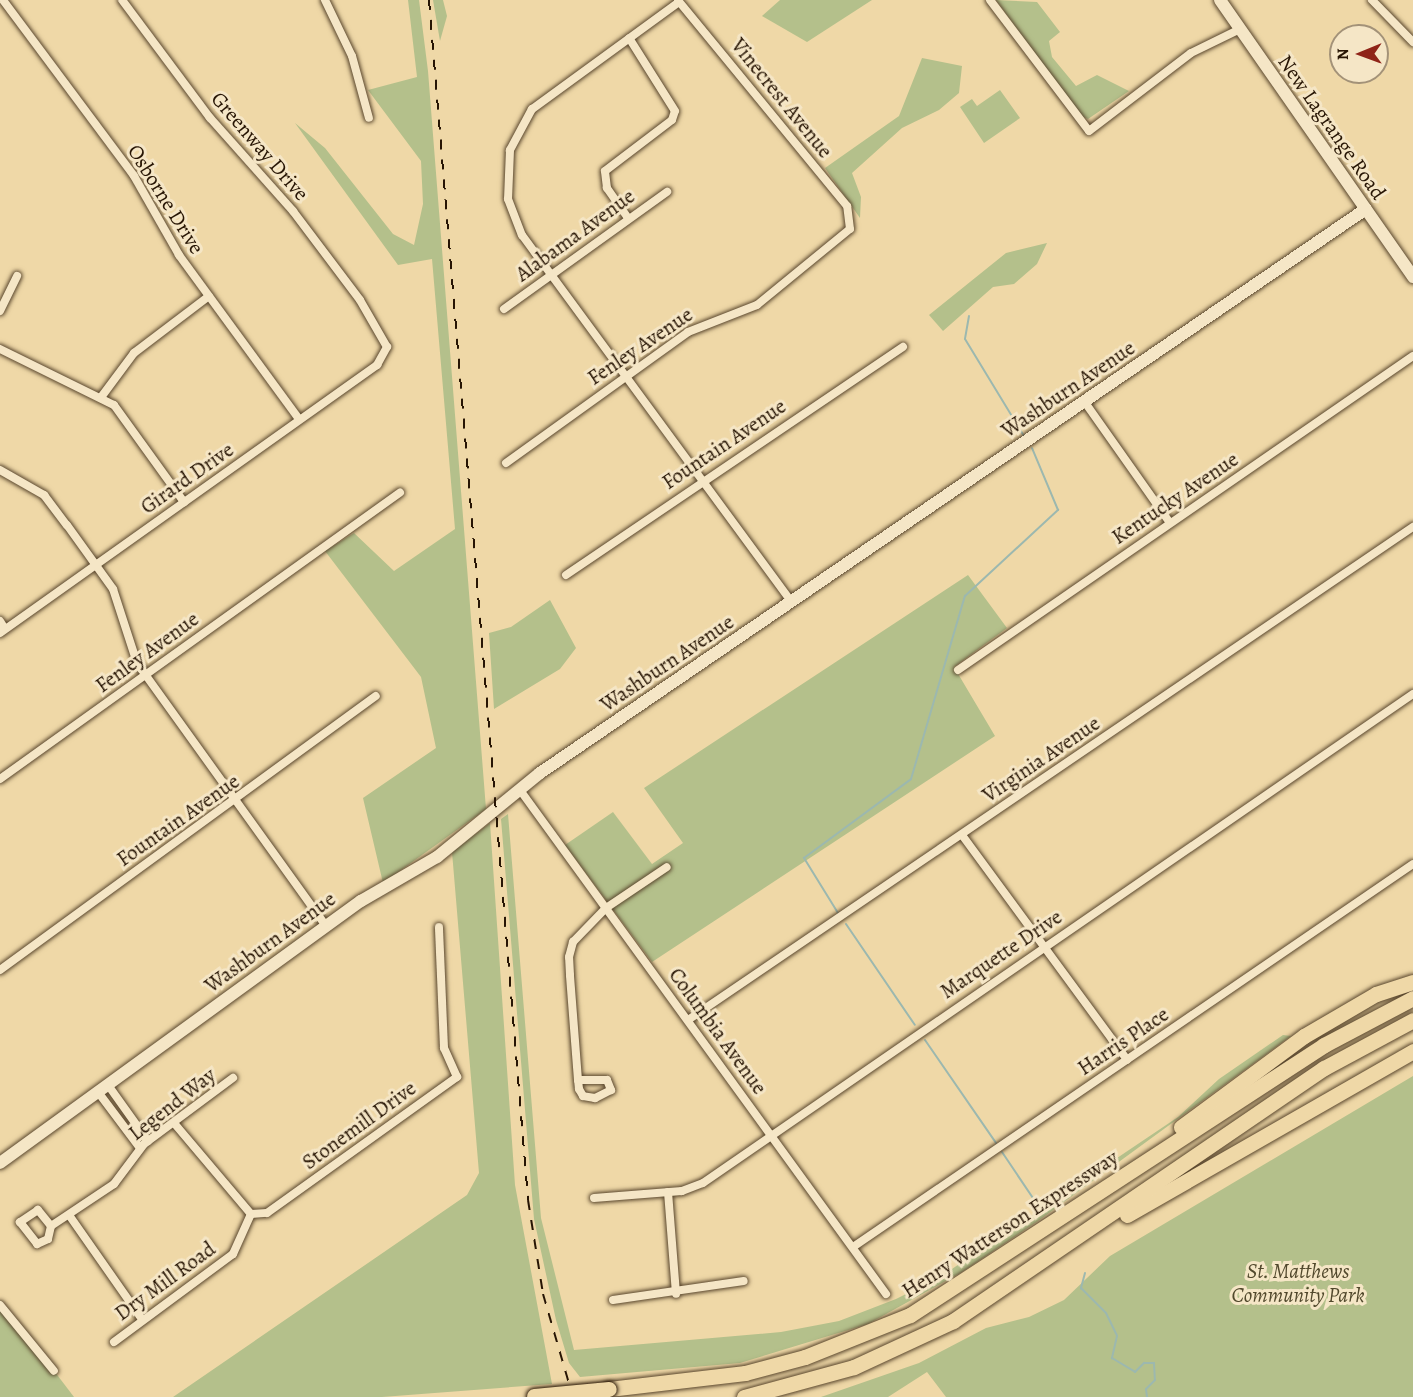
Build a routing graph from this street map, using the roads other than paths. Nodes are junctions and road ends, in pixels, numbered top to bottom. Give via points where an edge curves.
1 (3, 0) edge
2 (122, 0) edge
3 (325, 0) edge
4 (990, 0) edge
5 (1220, 0) edge
6 (1372, 0) edge
7 (679, 1) edge
8 (1240, 29) junction
9 (629, 38) junction
10 (1413, 42) edge
11 (369, 118) dead end
12 (667, 192) dead end
13 (1366, 209) junction
14 (628, 218) junction
15 (852, 223) joint
16 (17, 276) dead end
17 (552, 276) junction
18 (1413, 277) edge
19 (209, 297) junction
20 (504, 309) dead end
21 (0, 311) edge
22 (387, 347) joint
23 (903, 347) dead end
24 (0, 349) edge
25 (1413, 356) edge
26 (627, 375) junction
27 (102, 396) junction
28 (1084, 401) junction
29 (299, 419) junction
30 (506, 463) dead end
31 (0, 470) edge
32 (704, 480) junction
33 (400, 493) dead end
34 (184, 502) junction
35 (1170, 523) junction
36 (1413, 527) edge
37 (97, 566) junction
38 (566, 574) dead end
39 (792, 602) junction
40 (0, 621) edge
41 (3, 631) edge
42 (958, 670) dead end
43 (146, 674) junction
44 (1413, 694) edge
45 (376, 696) dead end
46 (0, 779) edge
47 (520, 790) junction
48 (236, 802) junction
49 (962, 835) junction
50 (1413, 864) edge
51 (667, 867) dead end
52 (606, 908) junction
53 (326, 926) junction
54 (439, 927) dead end
55 (1043, 947) junction
56 (0, 970) edge
57 (1413, 982) edge
58 (1413, 998) edge
59 (688, 1020) junction
60 (1413, 1020) edge
61 (1413, 1051) edge
62 (1127, 1060) junction
63 (233, 1078) dead end
64 (578, 1080) dead end
65 (103, 1088) junction
66 (174, 1124) junction
67 (770, 1134) junction
68 (148, 1141) junction
69 (140, 1148) junction
70 (0, 1163) edge
71 (668, 1192) junction
72 (594, 1198) dead end
73 (251, 1214) junction
74 (69, 1215) junction
75 (1052, 1224) junction
76 (51, 1226) dead end
77 (853, 1247) junction
78 (1054, 1256) junction
79 (744, 1281) dead end
80 (676, 1294) junction
81 (886, 1294) dead end
82 (613, 1300) dead end
83 (0, 1305) edge
84 (141, 1318) junction
85 (114, 1342) dead end
86 (54, 1371) dead end
87 (528, 1396) edge
88 (744, 1397) edge

1 - 19 street, Osborne Drive via 134,176 163,230
2 - 22 street, Greenway Drive via 210,118 293,211 360,300
3 - 11 street via 349,49
4 - 8 street via 1089,131 1191,53
5 - 8 street, New Lagrange Road
6 - 10 street
7 - 9 street
7 - 15 street, Vinecrest Avenue via 847,206
8 - 13 street, New Lagrange Road
9 - 14 street via 675,111 672,120 605,171 607,188
9 - 17 street via 547,95 520,124 510,150 506,188 513,218
12 - 14 street, Alabama Avenue
13 - 18 street, New Lagrange Road
13 - 28 street, Washburn Avenue
14 - 17 street, Alabama Avenue
15 - 26 street, Fenley Avenue via 843,236 757,305 697,327
16 - 21 street
17 - 20 street, Alabama Avenue
17 - 26 street
19 - 27 street via 134,353
19 - 29 street, Osborne Drive
22 - 29 street, Girard Drive via 377,365
23 - 32 street, Fountain Avenue
24 - 27 street
25 - 35 street, Kentucky Avenue
26 - 30 street, Fenley Avenue
26 - 32 street
27 - 34 street via 129,422
28 - 35 street
28 - 39 street, Washburn Avenue
29 - 34 street, Girard Drive
31 - 37 street via 44,495
32 - 38 street, Fountain Avenue
32 - 39 street
33 - 43 street, Fenley Avenue
34 - 37 street, Girard Drive
35 - 42 street, Kentucky Avenue
36 - 49 street, Virginia Avenue
37 - 41 street, Girard Drive
37 - 43 street via 116,596 132,650
39 - 47 street, Washburn Avenue
40 - 41 street
43 - 46 street, Fenley Avenue
43 - 48 street
44 - 55 street, Marquette Drive
45 - 48 street, Fountain Avenue
47 - 52 street, Columbia Avenue
47 - 53 street, Washburn Avenue via 437,857
48 - 53 street
48 - 56 street, Fountain Avenue
49 - 55 street
49 - 59 street, Virginia Avenue
50 - 62 street, Harris Place
51 - 52 street
52 - 59 street, Columbia Avenue
52 - 64 street via 580,929 571,946
53 - 65 street, Washburn Avenue
54 - 73 street, Stonemill Drive via 444,1048 457,1077 267,1213
55 - 62 street
55 - 67 street, Marquette Drive
57 - 75 highway via 1377,994 1304,1036
58 - 75 highway, Henry Watterson Expressway via 1324,1045
59 - 67 street, Columbia Avenue
60 - 78 highway via 1298,1085
61 - 78 highway
62 - 77 street, Harris Place
63 - 66 street, Legend Way
65 - 68 street
65 - 69 street
65 - 70 street, Washburn Avenue
66 - 68 street, Legend Way
66 - 73 street
67 - 71 street, Marquette Drive via 703,1183
67 - 77 street, Columbia Avenue
68 - 69 street, Legend Way
69 - 74 street, Legend Way via 114,1184
71 - 72 street, Marquette Drive
71 - 80 street
73 - 84 street, Dry Mill Road via 233,1254
74 - 76 street, Legend Way
74 - 84 street
75 - 87 highway, Henry Watterson Expressway, bridge via 931,1304 841,1345 745,1373
77 - 81 street, Columbia Avenue
78 - 88 highway via 972,1310 892,1351 801,1385
79 - 80 street
80 - 82 street
83 - 86 street
84 - 85 street, Dry Mill Road

